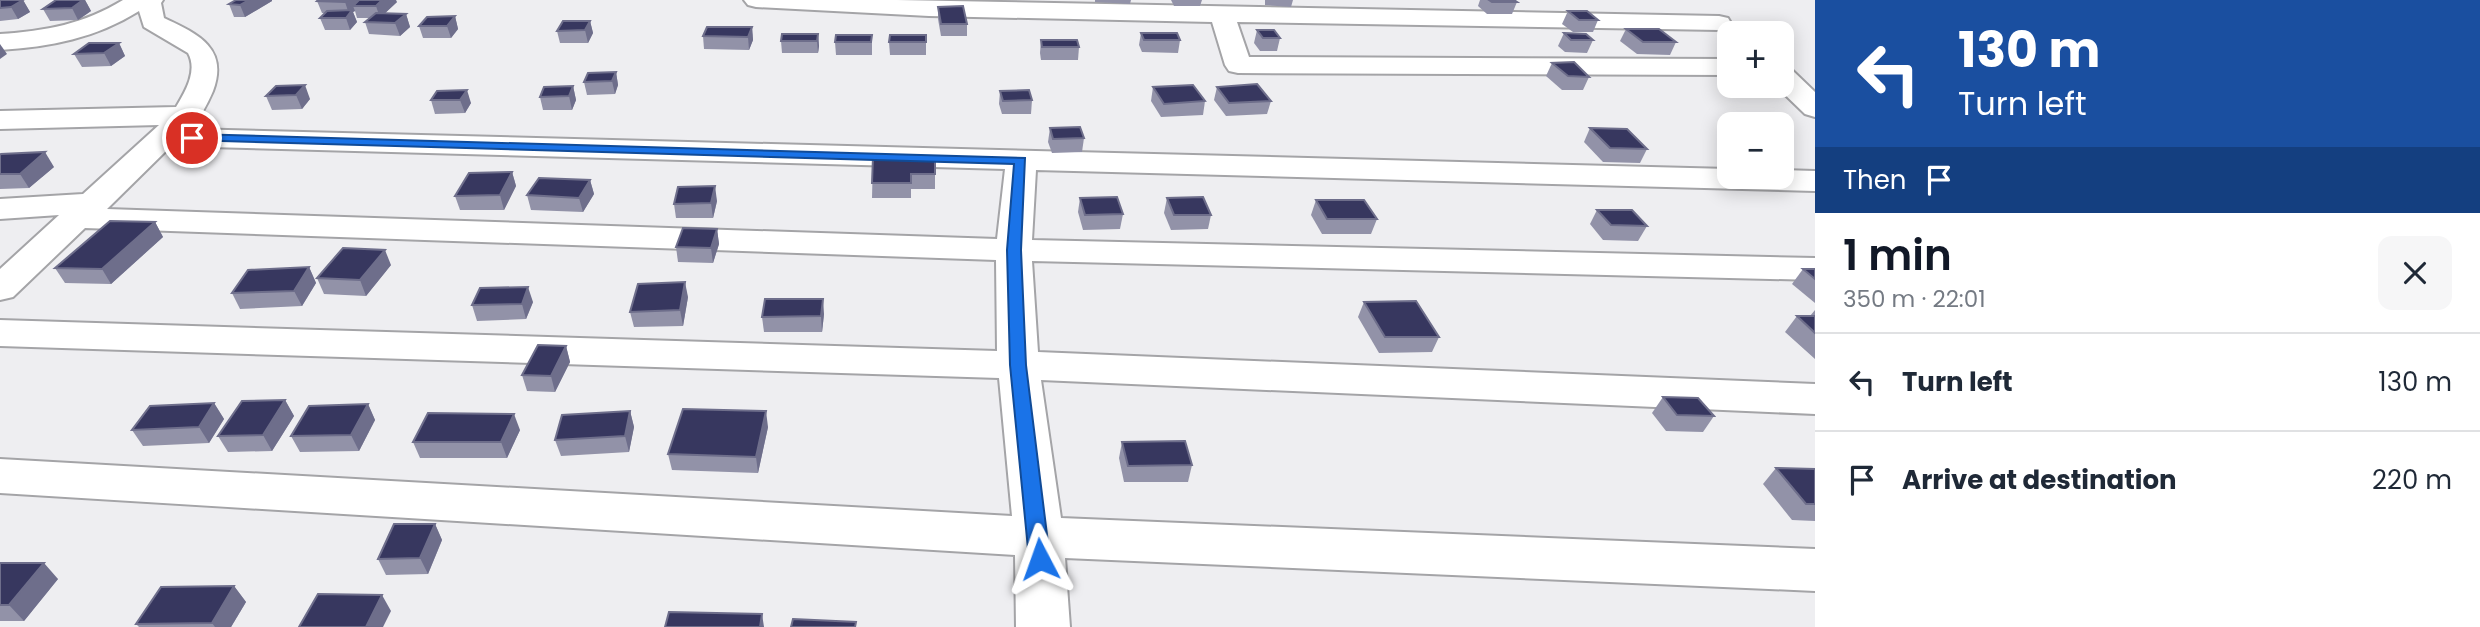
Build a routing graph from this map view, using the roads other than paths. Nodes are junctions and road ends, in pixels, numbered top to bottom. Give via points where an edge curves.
1 (140, 0) edge
2 (151, 0) edge
3 (756, 0) edge
4 (1686, 0) edge
5 (1442, 9) edge
6 (1223, 17) junction
7 (1717, 22) edge
8 (1717, 27) edge
9 (0, 42) edge
10 (1717, 67) edge
11 (1794, 88) edge
12 (1815, 108) edge
13 (0, 120) edge
14 (175, 126) junction
15 (1021, 161) junction
16 (1815, 181) edge
17 (0, 209) edge
18 (86, 211) junction
19 (1014, 250) junction
20 (1815, 268) edge
21 (0, 289) edge
22 (0, 333) edge
23 (1018, 365) junction
24 (1815, 399) edge
25 (0, 476) edge
26 (1039, 537) junction
27 (1815, 570) edge
28 (1043, 627) edge

1 - 9 street via 76,34
2 - 14 street via 153,22 195,44 206,63 204,85
3 - 6 street
4 - 7 street
5 - 6 street
5 - 8 street
6 - 10 street via 1238,65
11 - 12 street
13 - 14 street
14 - 15 street
14 - 18 street
15 - 16 street
15 - 19 street
17 - 18 street
18 - 19 street
18 - 21 street
19 - 20 street
19 - 23 street
22 - 23 street
23 - 24 street
23 - 26 street
25 - 26 street
26 - 27 street
26 - 28 street

